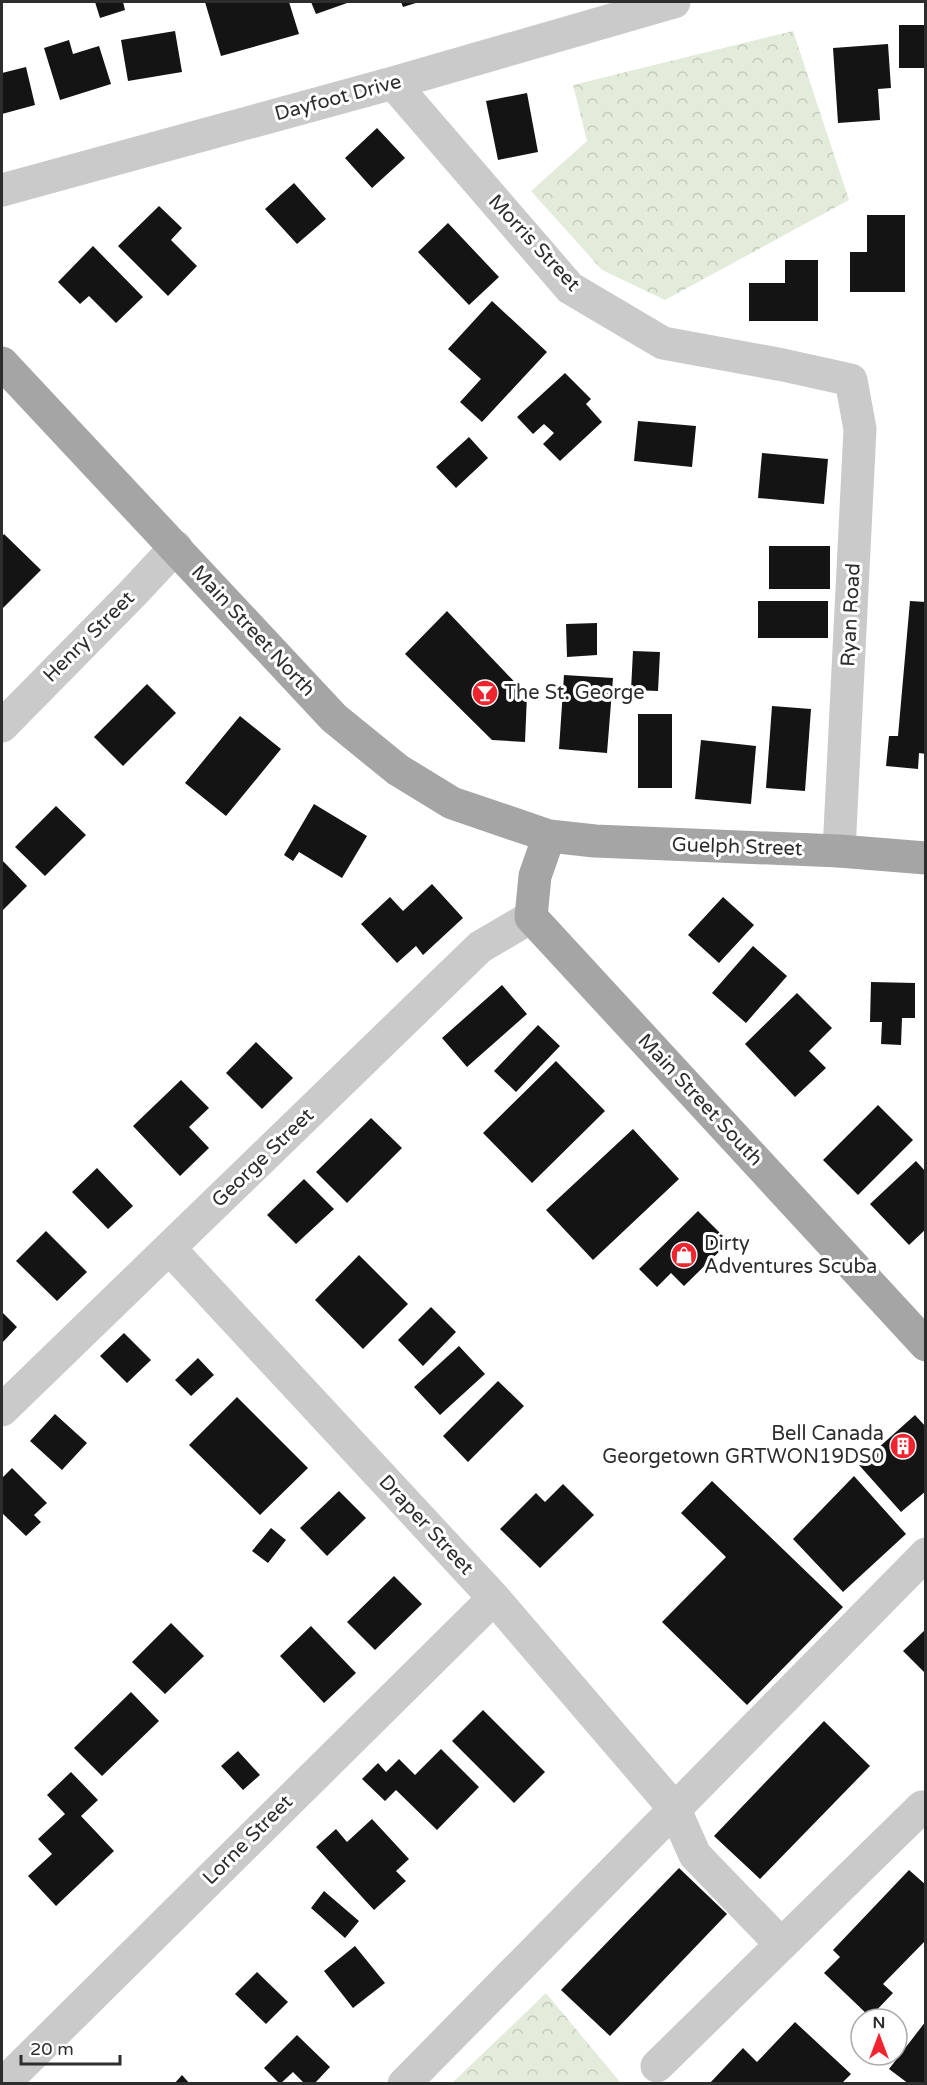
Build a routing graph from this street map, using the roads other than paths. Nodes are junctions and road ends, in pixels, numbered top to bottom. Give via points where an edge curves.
1 (674, 2) edge
2 (393, 83) junction
3 (2, 190) edge
4 (2, 363) edge
5 (851, 380) joint
6 (176, 547) junction
7 (2, 726) edge
8 (549, 836) junction
9 (839, 851) junction
10 (926, 858) edge
11 (531, 917) junction
12 (170, 1249) junction
13 (926, 1345) edge
14 (2, 1410) edge
15 (926, 1554) edge
16 (494, 1598) junction
17 (922, 1807) dead end
18 (674, 1808) junction
19 (781, 1944) junction
20 (657, 2066) dead end
21 (3, 2084) edge
22 (404, 2084) edge

1 - 2 street, Dayfoot Drive
2 - 3 street, Dayfoot Drive
2 - 5 street, Morris Street via 570,288 663,343
4 - 6 main road, Main Street North
5 - 9 street, Ryan Road via 860,429
6 - 7 street, Henry Street
6 - 8 main road, Main Street North via 334,718 398,770 452,803
8 - 9 main road, Guelph Street
8 - 11 main road via 534,876
9 - 10 main road, Guelph Street
11 - 12 street, George Street via 480,947
11 - 13 main road, Main Street South
12 - 14 street, George Street
12 - 16 street, Draper Street
15 - 18 street
16 - 18 street, Draper Street
16 - 21 street, Lorne Street
17 - 19 street
18 - 19 street, Draper Street via 694,1855
18 - 22 street
19 - 20 street

